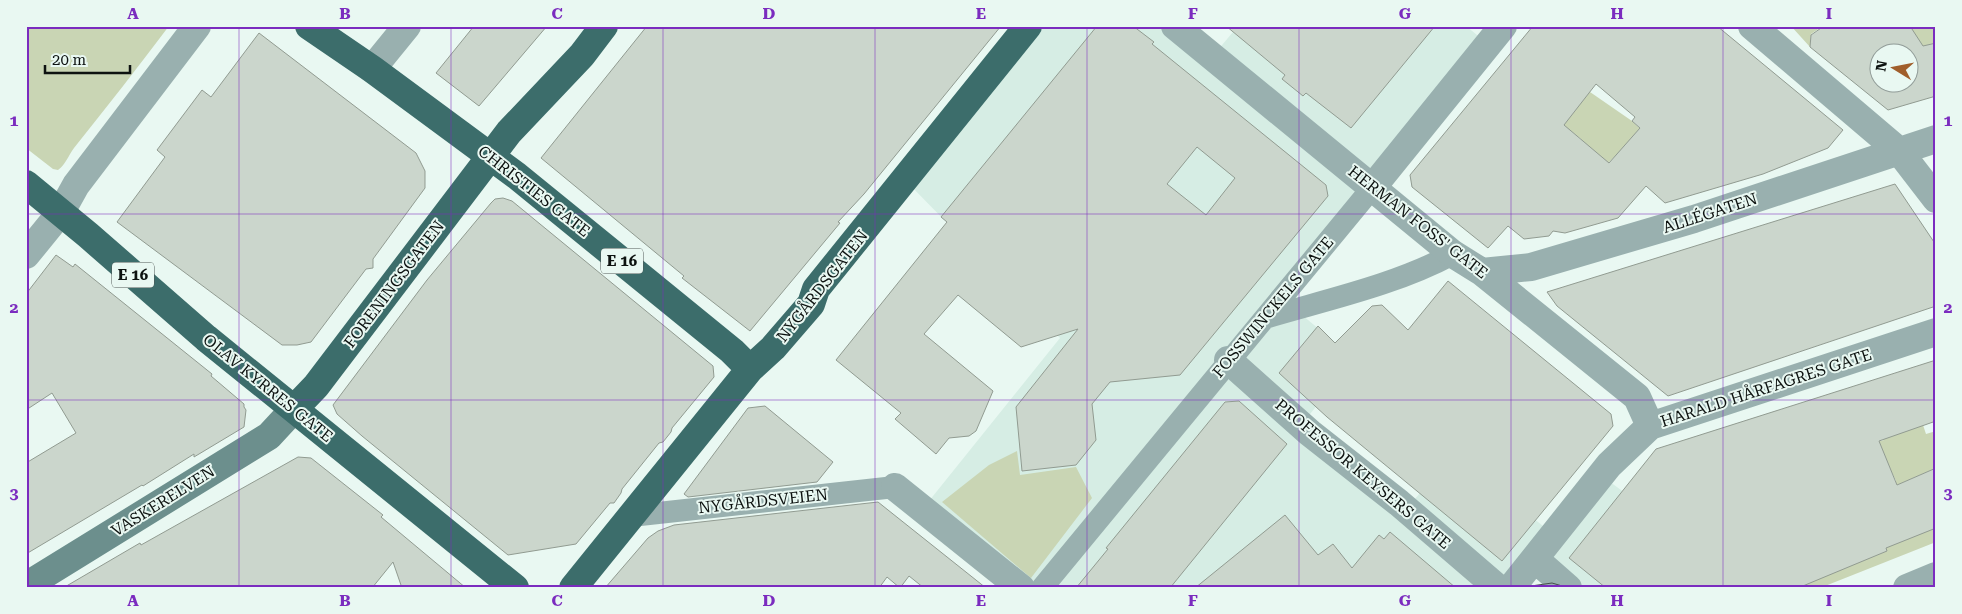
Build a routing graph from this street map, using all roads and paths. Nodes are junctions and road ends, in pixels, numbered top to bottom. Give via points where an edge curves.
1 (196, 26) edge
2 (309, 26) edge
3 (407, 26) edge
4 (604, 26) edge
5 (1028, 26) edge
6 (1175, 26) edge
7 (1503, 26) edge
8 (1758, 28) edge
9 (372, 69) junction
10 (1936, 139) edge
11 (1899, 151) junction
12 (491, 156) junction
13 (26, 184) edge
14 (1372, 188) junction
15 (1936, 199) edge
16 (61, 212) junction
17 (1453, 254) junction
18 (26, 255) edge
19 (1482, 272) junction
20 (1265, 318) junction
21 (1936, 332) edge
22 (1228, 360) junction
23 (750, 368) junction
24 (294, 409) junction
25 (1650, 426) junction
26 (895, 487) joint
27 (631, 516) junction
28 (1535, 559) junction
29 (1936, 576) edge
30 (33, 585) edge
31 (515, 588) edge
32 (573, 588) edge
33 (1021, 588) edge
34 (1042, 588) edge
35 (1498, 588) edge
36 (1511, 588) edge
37 (1568, 588) edge
38 (1907, 588) edge

1 - 16 street via 76,185
2 - 9 highway, CHRISTIES GATE / E 16
3 - 9 street
4 - 12 highway, FORENINGSGATEN
5 - 23 highway, NYGÅRDSGATEN via 816,289 811,304 773,348
6 - 14 street, HERMAN FOSS' GATE
7 - 14 street, FOSSWINCKELS GATE
8 - 11 street
9 - 12 highway, CHRISTIES GATE / E 16
10 - 11 street, ALLÉGATEN
11 - 15 street
11 - 19 street, ALLÉGATEN via 1694,219 1531,267
12 - 23 highway, CHRISTIES GATE / E 16
12 - 24 highway, FORENINGSGATEN via 316,386
13 - 16 highway, OLAV KYRRES GATE / E 16
14 - 17 street, HERMAN FOSS' GATE
14 - 20 street, FOSSWINCKELS GATE
16 - 18 street
16 - 24 highway, OLAV KYRRES GATE / E 16 via 206,338
17 - 19 street, HERMAN FOSS' GATE
17 - 20 street via 1391,281
19 - 25 street, HERMAN FOSS' GATE via 1637,397
20 - 22 street, FOSSWINCKELS GATE
21 - 25 street, HARALD HÅRFAGRES GATE
22 - 34 street, FOSSWINCKELS GATE
22 - 35 street, PROFESSOR KEYSERS GATE via 1310,433
23 - 27 highway, NYGÅRDSGATEN
24 - 30 main road, VASKERELVEN via 269,436
24 - 31 highway, OLAV KYRRES GATE / E 16
25 - 28 street, HARALD HÅRFAGRES GATE via 1609,465
26 - 27 street, NYGÅRDSVEIEN
26 - 33 street
27 - 32 highway, NYGÅRDSGATEN
28 - 36 street, HARALD HÅRFAGRES GATE
28 - 37 street
29 - 38 street

